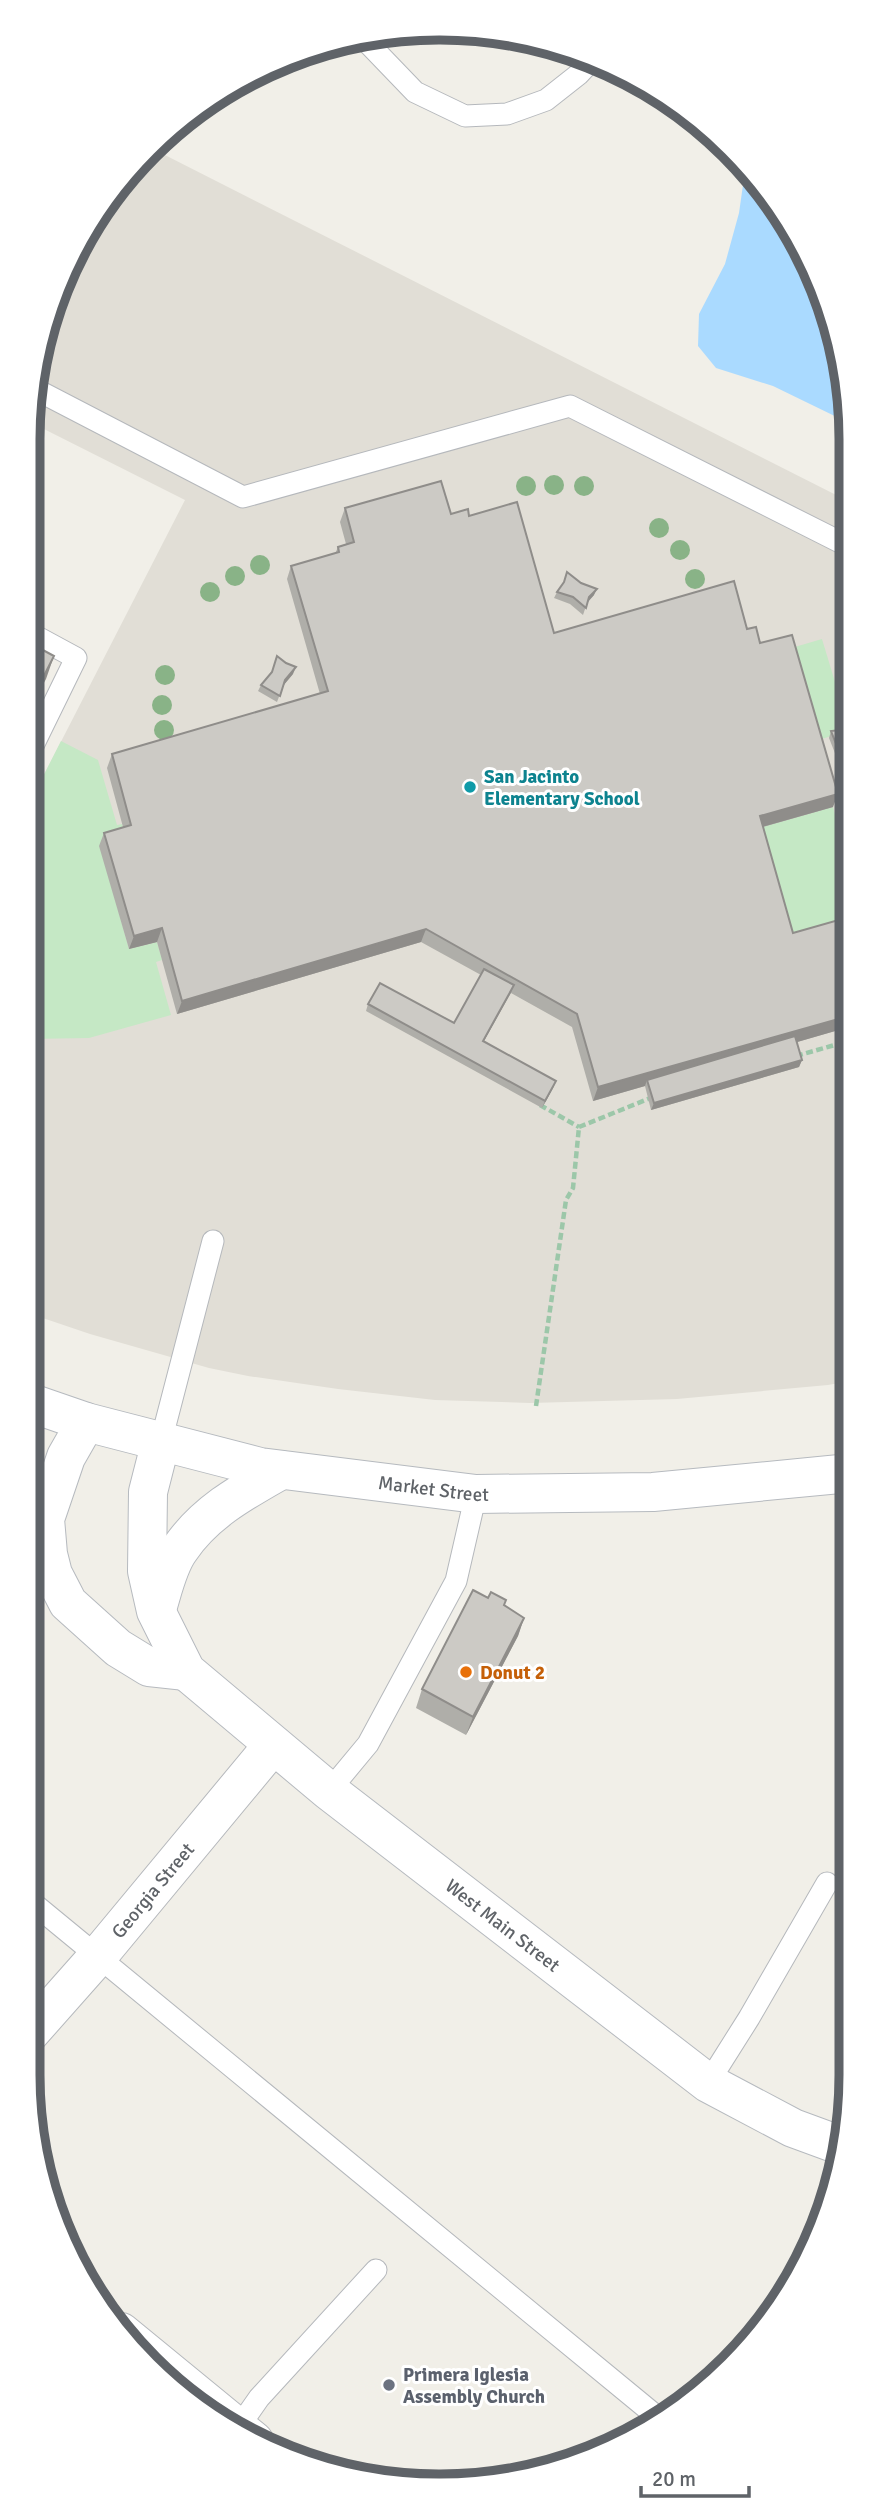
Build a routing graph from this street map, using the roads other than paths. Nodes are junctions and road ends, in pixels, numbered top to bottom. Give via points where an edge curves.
1 (371, 47) edge
2 (585, 68) edge
3 (43, 393) edge
4 (839, 542) edge
5 (40, 638) edge
6 (40, 732) edge
7 (213, 1241) dead end
8 (40, 1406) edge
9 (86, 1422) junction
10 (161, 1441) junction
11 (281, 1469) junction
12 (839, 1474) edge
13 (476, 1494) junction
14 (40, 1580) edge
15 (68, 1602) junction
16 (156, 1611) junction
17 (186, 1671) junction
18 (273, 1745) junction
19 (329, 1791) junction
20 (827, 1883) dead end
21 (40, 1909) edge
22 (98, 1956) junction
23 (40, 2021) edge
24 (708, 2083) junction
25 (833, 2142) edge
26 (376, 2270) dead end
27 (651, 2412) edge
28 (243, 2421) edge

1 - 2 lane via 415,92 465,116 507,114 546,100
3 - 4 lane via 243,497 570,407
5 - 6 lane via 76,658
7 - 10 lane
8 - 9 main road, Market Street
9 - 10 main road, Market Street
9 - 15 main road via 66,1457 45,1519 53,1574
10 - 11 main road, Market Street
10 - 16 main road, West Main Street via 148,1492 147,1571
11 - 13 main road, Market Street
11 - 16 main road via 232,1498 200,1524 178,1550
12 - 13 main road, Market Street via 653,1492
13 - 19 lane via 456,1581 368,1744
14 - 15 main road
15 - 17 main road via 118,1648 149,1667
16 - 17 main road, West Main Street
17 - 18 main road, West Main Street
18 - 19 main road, West Main Street
18 - 22 main road, Georgia Street
19 - 24 main road, West Main Street
20 - 24 lane
21 - 22 lane
22 - 23 main road, Georgia Street
22 - 27 lane
24 - 25 main road, West Main Street
26 - 28 lane

